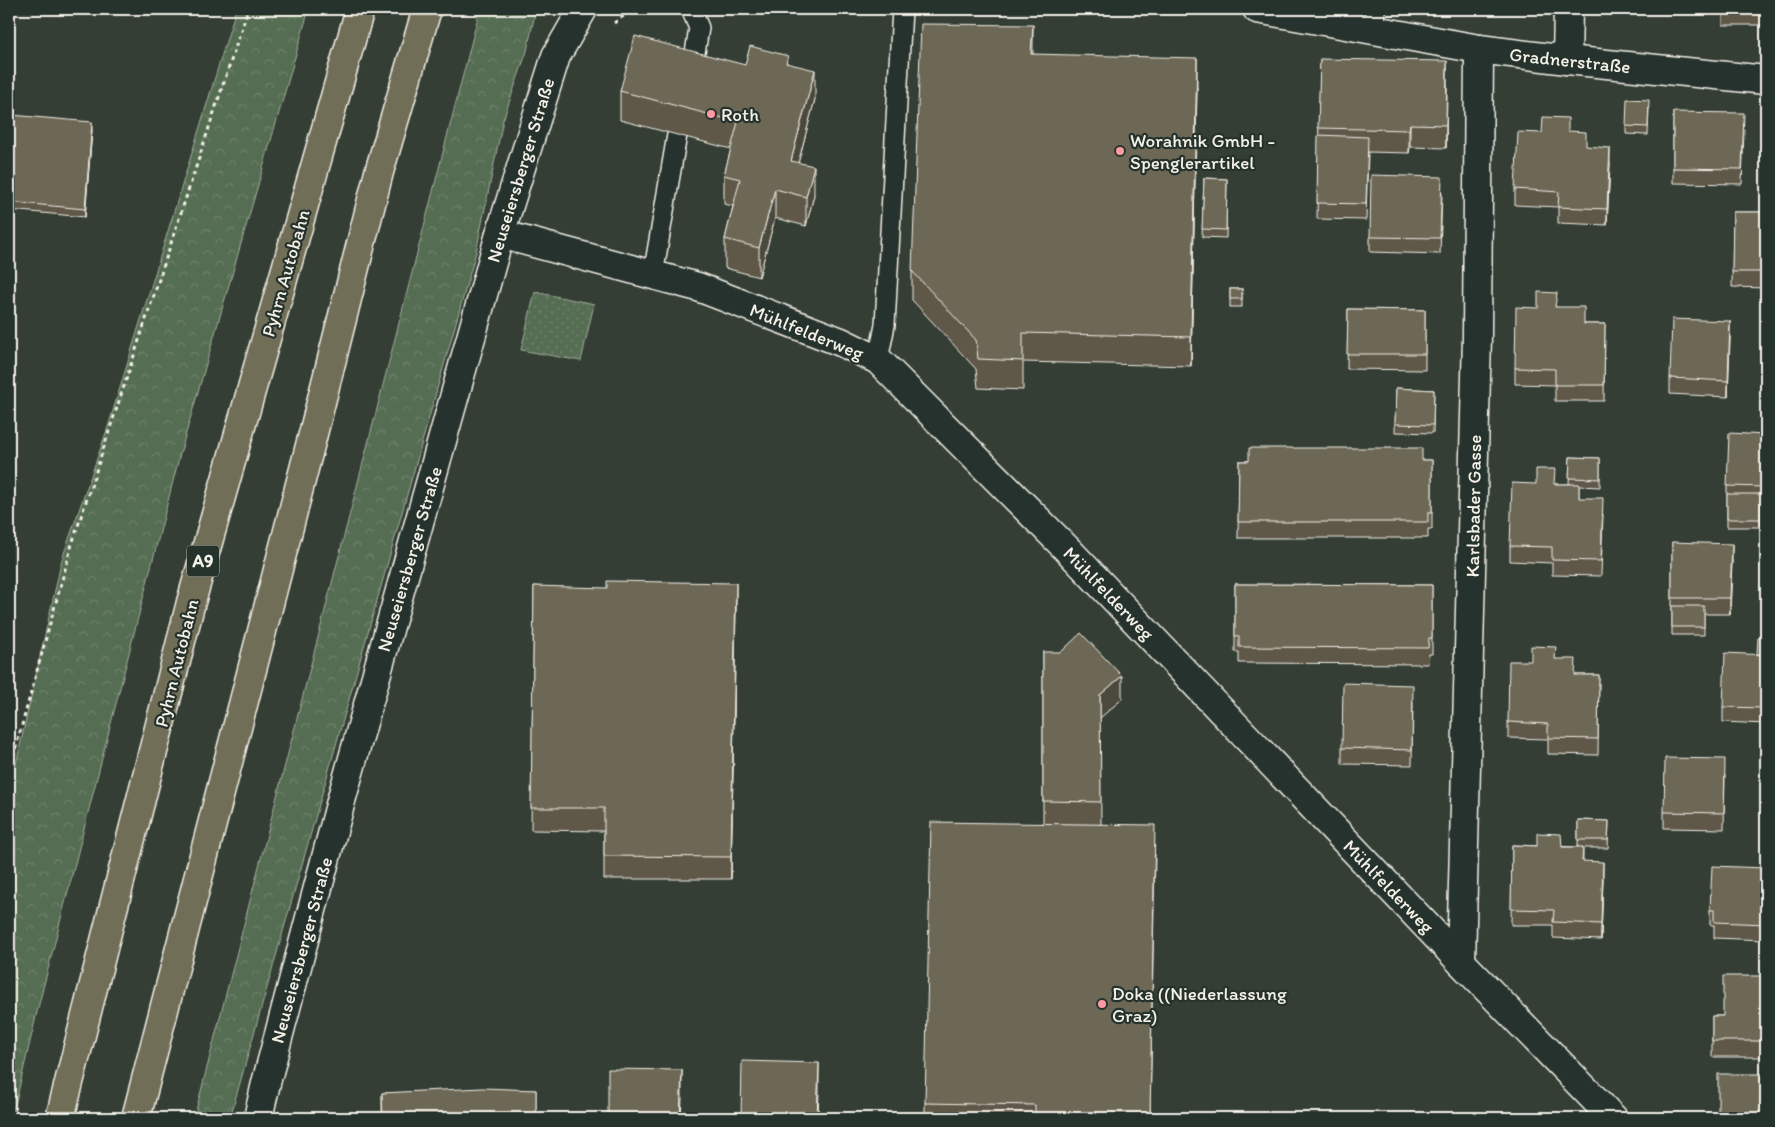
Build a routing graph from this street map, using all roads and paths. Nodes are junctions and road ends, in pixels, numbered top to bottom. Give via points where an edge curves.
1 (248, 9) edge
2 (360, 9) edge
3 (427, 9) edge
4 (583, 9) edge
5 (633, 9) edge
6 (691, 9) edge
7 (902, 9) edge
8 (1257, 9) edge
9 (1568, 9) edge
10 (1375, 20) edge
11 (610, 26) dead end
12 (1479, 49) junction
13 (1567, 60) junction
14 (691, 80) edge
15 (1766, 80) edge
16 (677, 135) edge
17 (500, 234) junction
18 (653, 275) junction
19 (878, 360) junction
20 (9, 772) edge
21 (1461, 962) junction
22 (60, 1118) edge
23 (136, 1118) edge
24 (258, 1118) edge
25 (1613, 1118) edge

1 - 20 path via 72,544
2 - 22 highway, Pyhrn Autobahn / A9 via 191,602
3 - 23 highway via 376,181
4 - 17 street, Neuseiersberger Straße via 556,56
5 - 11 path
6 - 14 lane via 698,28
7 - 19 lane via 885,325
8 - 10 street, Gradnerstraße
9 - 13 street
10 - 12 street, Gradnerstraße
12 - 13 street, Gradnerstraße
12 - 21 street, Karlsbader Gasse via 1476,357
13 - 15 street, Gradnerstraße
16 - 18 lane
17 - 18 street, Mühlfelderweg
17 - 24 street, Neuseiersberger Straße via 341,801
18 - 19 street, Mühlfelderweg via 698,288 841,342
19 - 21 street, Mühlfelderweg via 1070,552
21 - 25 street, Mühlfelderweg

